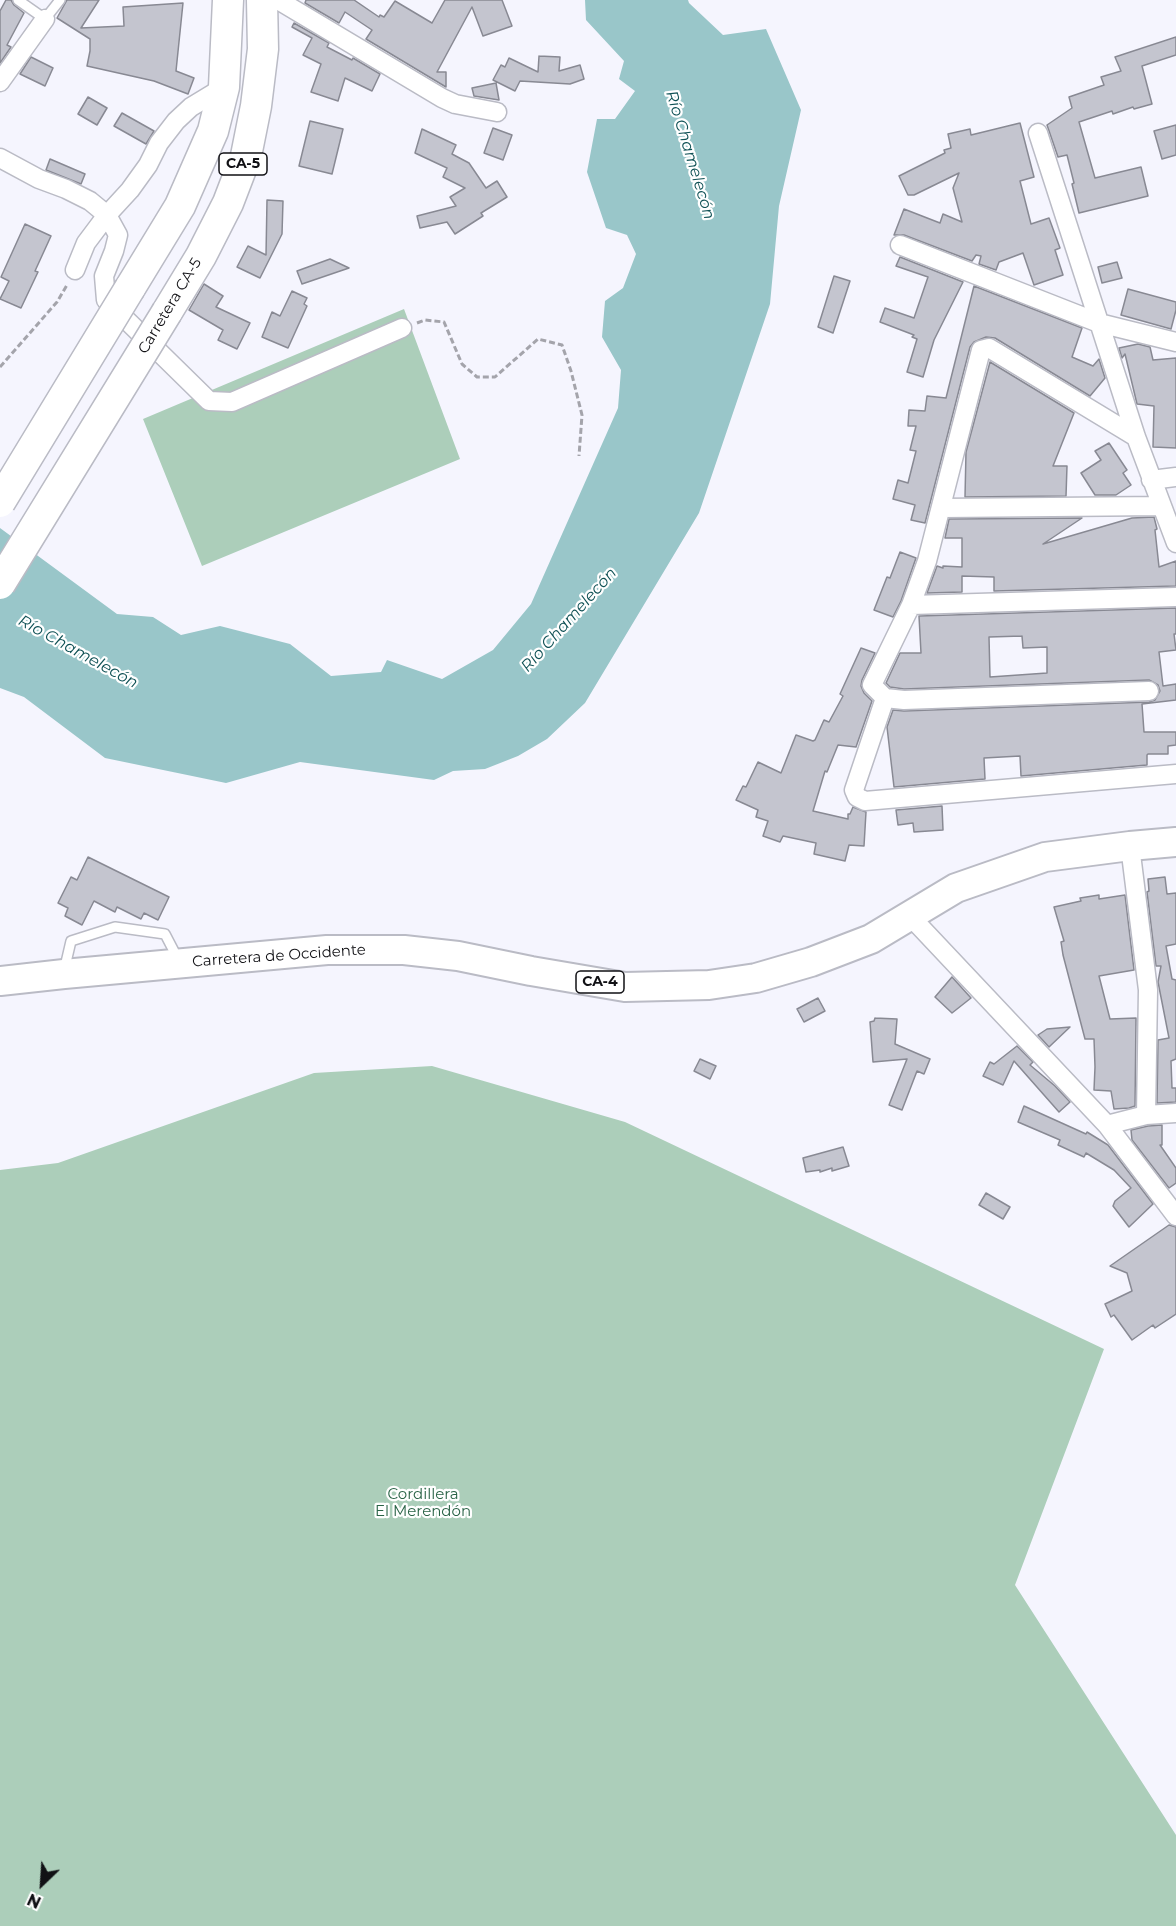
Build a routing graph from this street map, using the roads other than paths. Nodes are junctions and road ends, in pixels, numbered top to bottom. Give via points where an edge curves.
1 (18, 0) edge
2 (60, 0) edge
3 (228, 0) edge
4 (262, 0) edge
5 (278, 0) edge
6 (45, 19) junction
7 (0, 82) edge
8 (224, 87) junction
9 (497, 112) dead end
10 (1038, 133) dead end
11 (0, 158) edge
12 (107, 215) junction
13 (900, 245) dead end
14 (75, 270) road end
15 (1099, 323) junction
16 (402, 328) road end
17 (1176, 342) edge
18 (1136, 437) junction
19 (1176, 477) edge
20 (1151, 480) junction
21 (0, 502) edge
22 (1162, 506) junction
23 (942, 508) junction
24 (1176, 543) edge
25 (0, 584) edge
26 (1176, 597) edge
27 (912, 605) junction
28 (1149, 691) dead end
29 (885, 698) junction
30 (1176, 774) edge
31 (1176, 842) edge
32 (1130, 846) junction
33 (910, 916) junction
34 (180, 963) junction
35 (64, 974) junction
36 (0, 981) edge
37 (1176, 1113) edge
38 (1146, 1115) junction
39 (1107, 1125) junction
40 (1176, 1216) edge

1 - 6 lane
2 - 6 lane
3 - 8 highway, CA-5
4 - 25 highway, Carretera CA-5 / CA-5, bridge via 263,49 256,106 246,156 228,203 201,256
5 - 9 street via 442,98
6 - 7 street
8 - 12 street via 176,121 130,190
8 - 21 highway, CA-5, bridge via 213,131 180,206
10 - 15 street
11 - 12 street via 39,180 90,201
12 - 14 street via 86,243
12 - 16 street via 118,236 104,276 106,300 208,400 232,402
13 - 15 street
15 - 17 street
15 - 18 street
18 - 20 street
18 - 23 street via 984,348
19 - 20 street
20 - 22 street
22 - 23 street
22 - 24 street
23 - 27 street
26 - 27 street
27 - 29 street via 872,685
28 - 29 street
29 - 30 street via 854,790 865,801
31 - 32 main road, Carretera de Occidente / CA-4
32 - 33 main road, Carretera de Occidente / CA-4 via 1045,856 956,888
32 - 38 street via 1148,990
33 - 34 main road, Carretera de Occidente / CA-4 via 871,939 811,962 756,978 709,985 625,987 404,950 327,950
33 - 39 street
34 - 35 main road, Carretera de Occidente / CA-4
34 - 35 lane via 165,934 115,927 71,941
35 - 36 main road, Carretera de Occidente / CA-4
37 - 38 street
38 - 39 street
39 - 40 street

